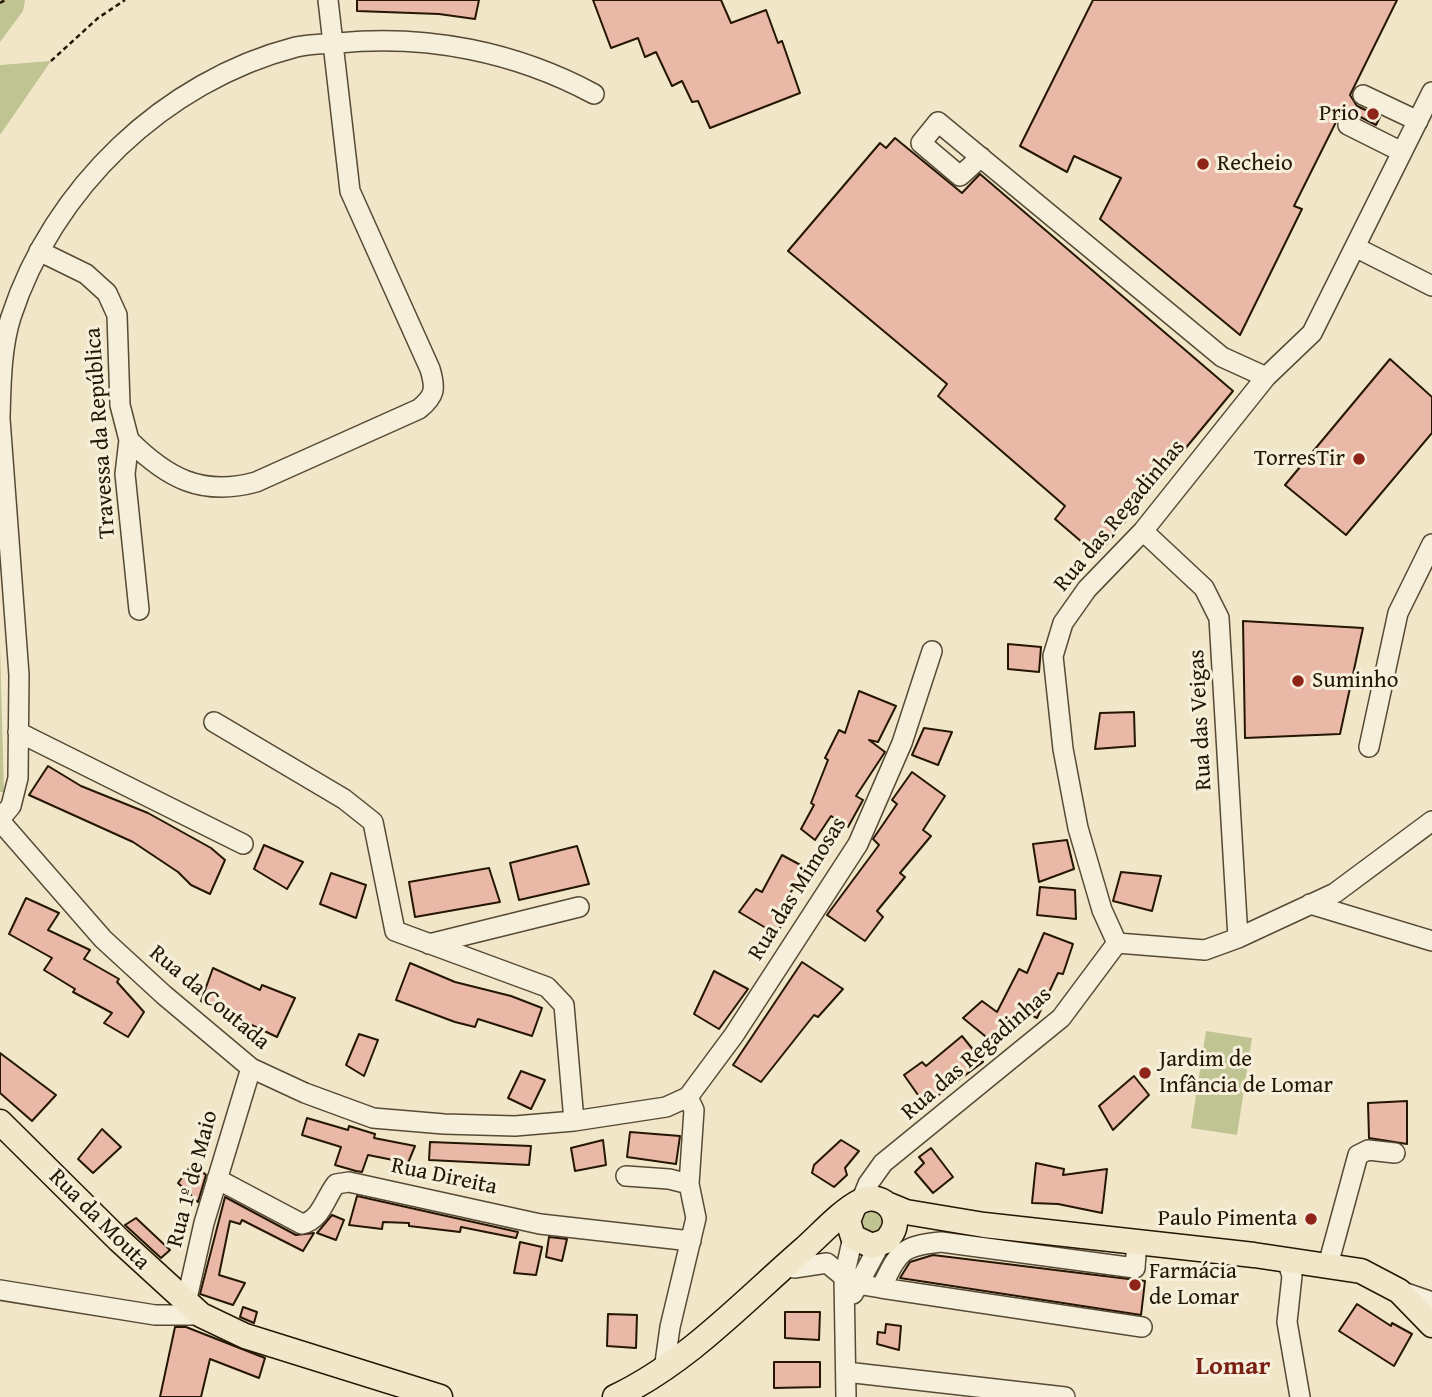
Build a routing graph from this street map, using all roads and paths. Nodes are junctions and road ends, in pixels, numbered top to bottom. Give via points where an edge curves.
1 (5, 0) edge
2 (124, 0) edge
3 (328, 0) edge
4 (0, 3) edge
5 (334, 43) junction
6 (51, 61) dead end
7 (1432, 92) edge
8 (594, 94) dead end
9 (1363, 95) dead end
10 (1418, 121) junction
11 (1349, 125) dead end
12 (1402, 152) junction
13 (981, 156) dead end
14 (1355, 247) junction
15 (39, 251) junction
16 (1432, 286) edge
17 (1266, 377) junction
18 (0, 418) edge
19 (129, 440) junction
20 (1143, 531) junction
21 (1432, 544) edge
22 (139, 610) dead end
23 (932, 651) dead end
24 (214, 722) dead end
25 (18, 732) junction
26 (1369, 747) dead end
27 (0, 820) edge
28 (1432, 821) edge
29 (243, 844) dead end
30 (1310, 904) junction
31 (579, 908) dead end
32 (1238, 938) junction
33 (1432, 941) edge
34 (1118, 943) junction
35 (429, 944) junction
36 (251, 1068) junction
37 (688, 1097) junction
38 (0, 1122) edge
39 (574, 1122) junction
40 (1395, 1153) dead end
41 (626, 1176) dead end
42 (217, 1180) junction
43 (689, 1184) junction
44 (872, 1203) junction
45 (984, 1225) junction
46 (853, 1237) junction
47 (886, 1240) junction
48 (691, 1241) junction
49 (1137, 1241) junction
50 (1287, 1260) junction
51 (1328, 1265) junction
52 (794, 1268) junction
53 (850, 1281) junction
54 (881, 1288) junction
55 (0, 1290) edge
56 (1399, 1291) junction
57 (756, 1292) junction
58 (1432, 1302) edge
59 (188, 1311) junction
60 (1432, 1325) edge
61 (1142, 1327) dead end
62 (664, 1370) junction
63 (846, 1372) junction
64 (414, 1394) edge
65 (440, 1397) edge
66 (615, 1397) edge
67 (845, 1397) edge
68 (1065, 1397) edge
69 (1300, 1397) edge

1 - 4 path
2 - 6 path
3 - 5 street
5 - 8 street via 442,43 559,75
5 - 15 street via 297,47 244,66 160,111 75,196
5 - 19 street via 350,191 430,369 435,387 432,398 419,409 235,488 188,482 154,465
7 - 10 street, Rua das Regadinhas
9 - 10 street
10 - 12 street, Rua das Regadinhas
11 - 12 street
12 - 14 street, Rua das Regadinhas
13 - 17 street via 1222,357
14 - 16 street
14 - 17 street, Rua das Regadinhas via 1312,333
15 - 18 street via 10,319
15 - 19 street, Travessa da República via 86,274 107,293 117,315 120,405
17 - 20 street, Rua das Regadinhas
18 - 25 street via 19,675
19 - 22 street, Travessa da República via 125,474
20 - 32 street, Rua das Veigas via 1204,588 1219,618
20 - 34 street, Rua das Regadinhas via 1087,589 1063,624 1053,656 1059,724 1079,828 1102,910
21 - 26 street via 1398,613
23 - 37 street, Rua das Mimosas via 902,743 858,844 734,1035
24 - 35 street via 344,799 373,822 395,931
25 - 27 street via 18,778 11,806
25 - 29 street
27 - 36 street, Rua da Coutada via 103,939
28 - 30 street via 1335,892
30 - 32 street
30 - 33 street
31 - 35 street
32 - 34 street via 1205,950
34 - 44 street, Rua das Regadinhas via 1061,1018 904,1148
35 - 39 street via 547,987 564,1005
36 - 39 street, Rua da Coutada via 373,1118 515,1126
36 - 42 street, Rua 1º de Maio
37 - 39 street, Rua da Coutada via 666,1108
37 - 43 street via 694,1110
38 - 59 main road, Rua da Mouta
40 - 51 street via 1368,1150 1358,1155
41 - 43 street
42 - 48 street, Rua Direita via 302,1224 320,1213 337,1184 349,1182 540,1224
42 - 59 street, Rua 1º de Maio
43 - 48 street via 696,1218
44 - 45 main road
44 - 46 main road via 848,1221
44 - 47 main road via 895,1224
44 - 57 main road
45 - 47 main road via 932,1226
45 - 49 main road
46 - 47 main road via 866,1245
46 - 52 main road
46 - 53 street
47 - 53 street
48 - 62 street
49 - 50 main road
49 - 54 street via 1135,1268 941,1242 912,1245 897,1258
50 - 51 main road
50 - 69 street via 1292,1276 1287,1322
51 - 56 main road via 1361,1271
52 - 53 street via 827,1263
52 - 57 main road
53 - 54 street
53 - 63 street
54 - 61 street
55 - 59 street via 142,1313
56 - 58 street
56 - 60 main road
57 - 62 main road
59 - 64 main road, Rua da Mouta via 245,1336
62 - 66 main road
63 - 67 street
63 - 68 street
64 - 65 main road, Rua da Mouta

